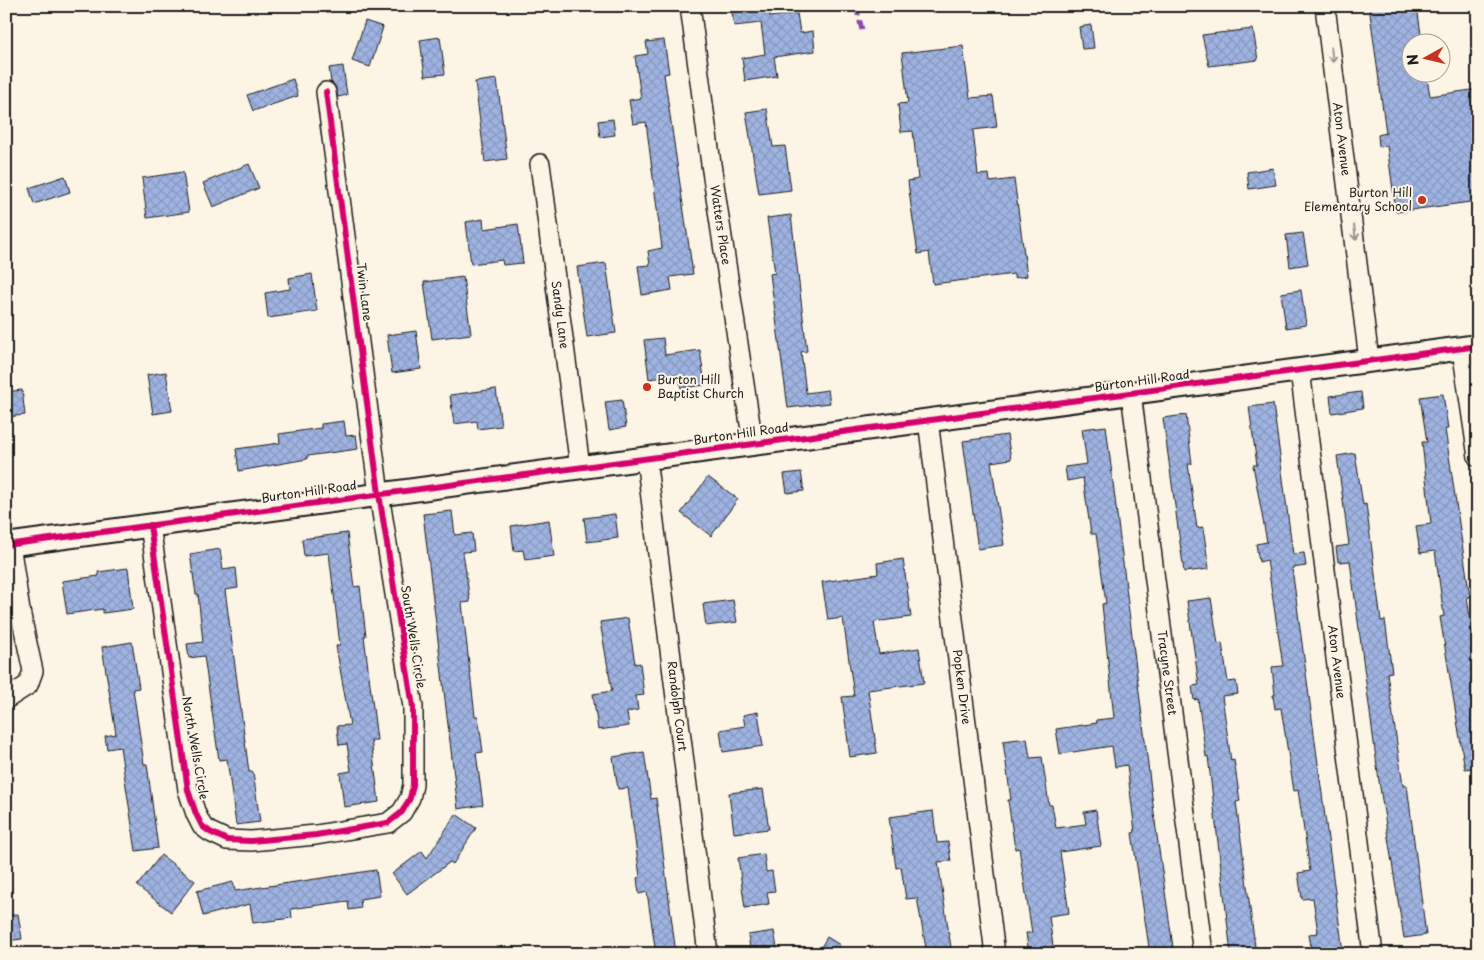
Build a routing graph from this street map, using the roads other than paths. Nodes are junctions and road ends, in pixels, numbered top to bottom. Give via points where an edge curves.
1 (690, 6) edge
2 (1325, 6) edge
3 (326, 92) dead end
4 (540, 164) dead end
5 (1470, 348) edge
6 (1369, 360) junction
7 (1300, 370) junction
8 (1130, 393) junction
9 (928, 420) junction
10 (753, 444) junction
11 (1478, 457) edge
12 (646, 458) junction
13 (580, 467) junction
14 (379, 494) junction
15 (150, 525) junction
16 (8, 544) edge
17 (6, 699) edge
18 (413, 785) joint
19 (708, 954) edge
20 (995, 954) edge
21 (1204, 954) edge
22 (1373, 954) edge

1 - 10 street, Watters Place
2 -> 6 street, Aton Avenue
3 - 14 street, Twin Lane
4 - 13 street, Sandy Lane
5 - 6 street, Burton Hill Road
5 - 11 street
6 - 7 street, Burton Hill Road
7 - 8 street, Burton Hill Road
7 - 22 street, Aton Avenue
8 - 9 street, Burton Hill Road
8 - 21 street, Tracyne Street
9 - 10 street, Burton Hill Road
9 - 20 street, Popken Drive
10 - 12 street, Burton Hill Road
12 - 13 street, Burton Hill Road
12 - 19 street, Randolph Court
13 - 14 street, Burton Hill Road
14 - 15 street, Burton Hill Road
14 - 18 street, South Wells Circle via 413,707
15 - 16 street, Burton Hill Road
15 - 18 street, North Wells Circle via 188,790 202,826 227,840 251,841 316,835 388,823 402,812
16 - 17 street via 34,672 28,685

